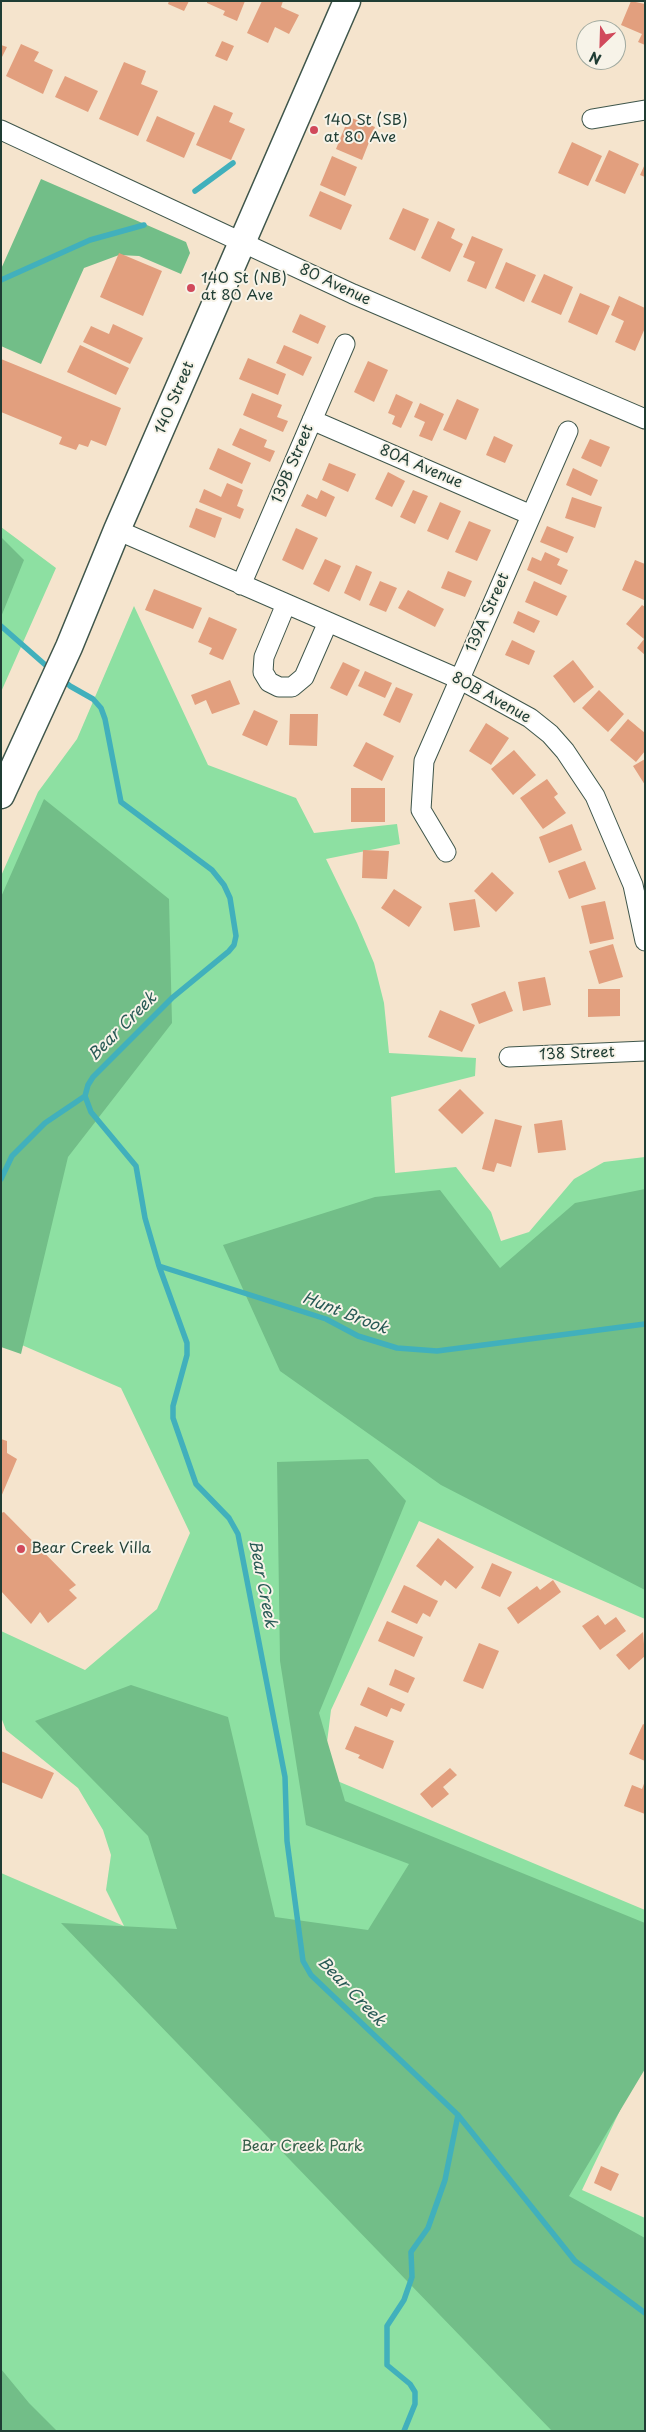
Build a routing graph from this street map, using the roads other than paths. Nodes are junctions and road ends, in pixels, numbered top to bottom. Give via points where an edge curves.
1 (348, 1) edge
2 (645, 110) edge
3 (592, 119) dead end
4 (1, 130) edge
5 (243, 242) junction
6 (345, 344) dead end
7 (645, 419) edge
8 (312, 420) junction
9 (568, 431) dead end
10 (531, 515) junction
11 (117, 530) junction
12 (241, 585) junction
13 (286, 604) junction
14 (328, 622) junction
15 (459, 680) junction
16 (1, 795) edge
17 (446, 852) dead end
18 (639, 882) edge
19 (645, 941) edge
20 (645, 1051) edge
21 (508, 1057) dead end

1 - 5 main road, 140 Street
2 - 3 street
4 - 5 street, 80 Avenue
5 - 7 street, 80 Avenue via 353,294
5 - 11 main road, 140 Street
6 - 8 street, 139B Street
8 - 10 street, 80A Avenue
8 - 12 street, 139B Street
9 - 10 street, 139A Street
10 - 15 street, 139A Street
11 - 12 street, 80B Avenue
11 - 16 main road, 140 Street via 47,697
12 - 13 street, 80B Avenue
13 - 14 street, 80B Avenue
13 - 14 street via 264,657 263,672 269,682 279,687 292,687 304,677
14 - 15 street, 80B Avenue
15 - 17 street, 139A Street via 424,761 421,810
15 - 18 street, 80B Avenue via 530,718 550,734 595,796
18 - 19 street, 80B Avenue
20 - 21 street, 138 Street

